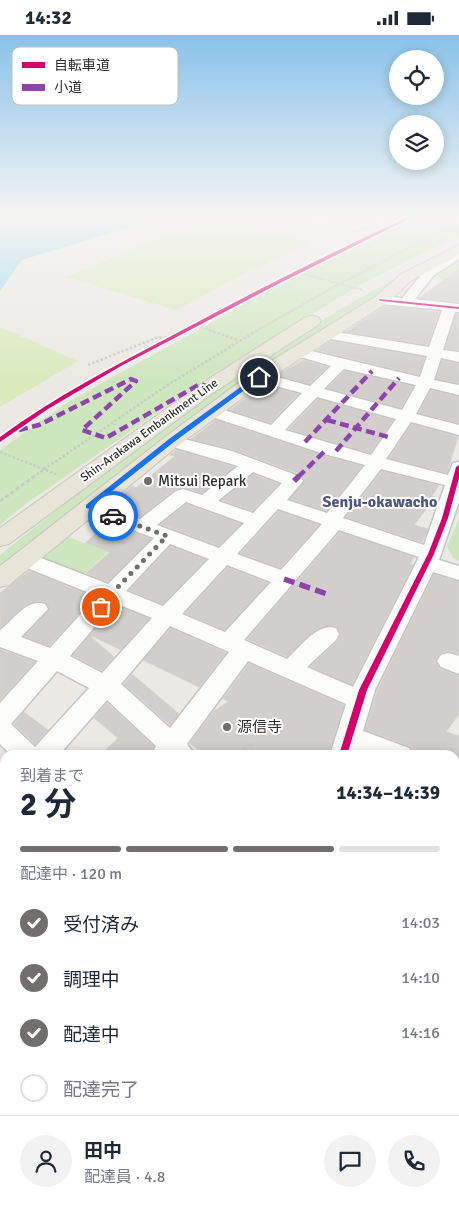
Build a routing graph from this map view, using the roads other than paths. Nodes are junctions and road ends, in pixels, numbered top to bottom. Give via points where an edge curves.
1 (421, 272) edge
2 (427, 272) edge
3 (430, 272) edge
4 (391, 298) junction
5 (454, 307) edge
6 (361, 325) junction
7 (325, 334) junction
8 (398, 334) dead end
9 (299, 352) junction
10 (435, 354) junction
11 (459, 357) edge
12 (401, 360) dead end
13 (341, 364) junction
14 (384, 374) junction
15 (259, 377) junction
16 (425, 384) junction
17 (459, 390) edge
18 (314, 392) junction
19 (212, 411) junction
20 (406, 417) junction
21 (274, 431) junction
22 (459, 431) edge
23 (172, 441) junction
24 (376, 463) junction
25 (250, 465) junction
26 (456, 474) edge
27 (275, 502) junction
28 (205, 503) junction
29 (88, 507) junction
30 (225, 510) junction
31 (332, 520) junction
32 (257, 521) junction
33 (208, 525) dead end
34 (143, 527) junction
35 (167, 536) junction
36 (0, 539) edge
37 (223, 557) junction
38 (24, 559) junction
39 (429, 559) junction
40 (459, 573) edge
41 (0, 579) edge
42 (284, 579) junction
43 (112, 594) junction
44 (37, 609) dead end
45 (167, 616) junction
46 (328, 634) dead end
47 (2, 639) edge
48 (236, 646) junction
49 (55, 659) junction
50 (290, 670) junction
51 (105, 686) junction
52 (360, 700) junction
53 (0, 721) edge
54 (0, 729) edge
55 (346, 746) edge
56 (22, 750) edge
57 (47, 750) edge
58 (170, 750) edge
59 (173, 750) edge
60 (370, 750) edge

1 - 4 main road, Shin-Arakawa Embankment Line
2 - 4 main road, Shin-Arakawa Embankment Line
3 - 4 street
4 - 5 street
4 - 6 main road, Shin-Arakawa Embankment Line
4 - 36 main road, Shin-Arakawa Embankment Line via 216,382
5 - 10 street
6 - 7 main road, Shin-Arakawa Embankment Line
6 - 8 street
7 - 9 main road, Shin-Arakawa Embankment Line
7 - 10 street
9 - 13 street
9 - 15 main road, Shin-Arakawa Embankment Line
10 - 11 street
10 - 16 street
12 - 14 street
13 - 14 street
13 - 18 street
14 - 16 street
15 - 18 street
15 - 19 main road, Shin-Arakawa Embankment Line
16 - 17 street
16 - 20 street
18 - 20 street
18 - 21 street
19 - 21 street
19 - 23 main road, Shin-Arakawa Embankment Line
20 - 22 street
20 - 24 street
21 - 24 street
23 - 25 street
23 - 29 main road, Shin-Arakawa Embankment Line
24 - 26 street
24 - 31 street
25 - 27 street via 294,481
25 - 28 street
26 - 39 street via 445,518
27 - 31 street
27 - 32 street
28 - 30 street
28 - 34 street via 183,495
29 - 34 street
29 - 38 main road, Shin-Arakawa Embankment Line
30 - 32 street
30 - 33 street
31 - 39 street
31 - 42 street via 331,527
32 - 37 street
34 - 35 street
35 - 37 street
35 - 43 street
37 - 42 street
37 - 45 street
38 - 41 main road, Shin-Arakawa Embankment Line
38 - 43 street
39 - 40 street
39 - 52 street
42 - 48 street
43 - 45 street
43 - 49 street
44 - 47 street
45 - 48 street
45 - 51 street
46 - 50 street
47 - 49 street
48 - 50 street
48 - 59 street
49 - 51 street
49 - 53 street
50 - 52 street
51 - 57 street
51 - 58 street
52 - 55 street
54 - 56 street
55 - 60 street

